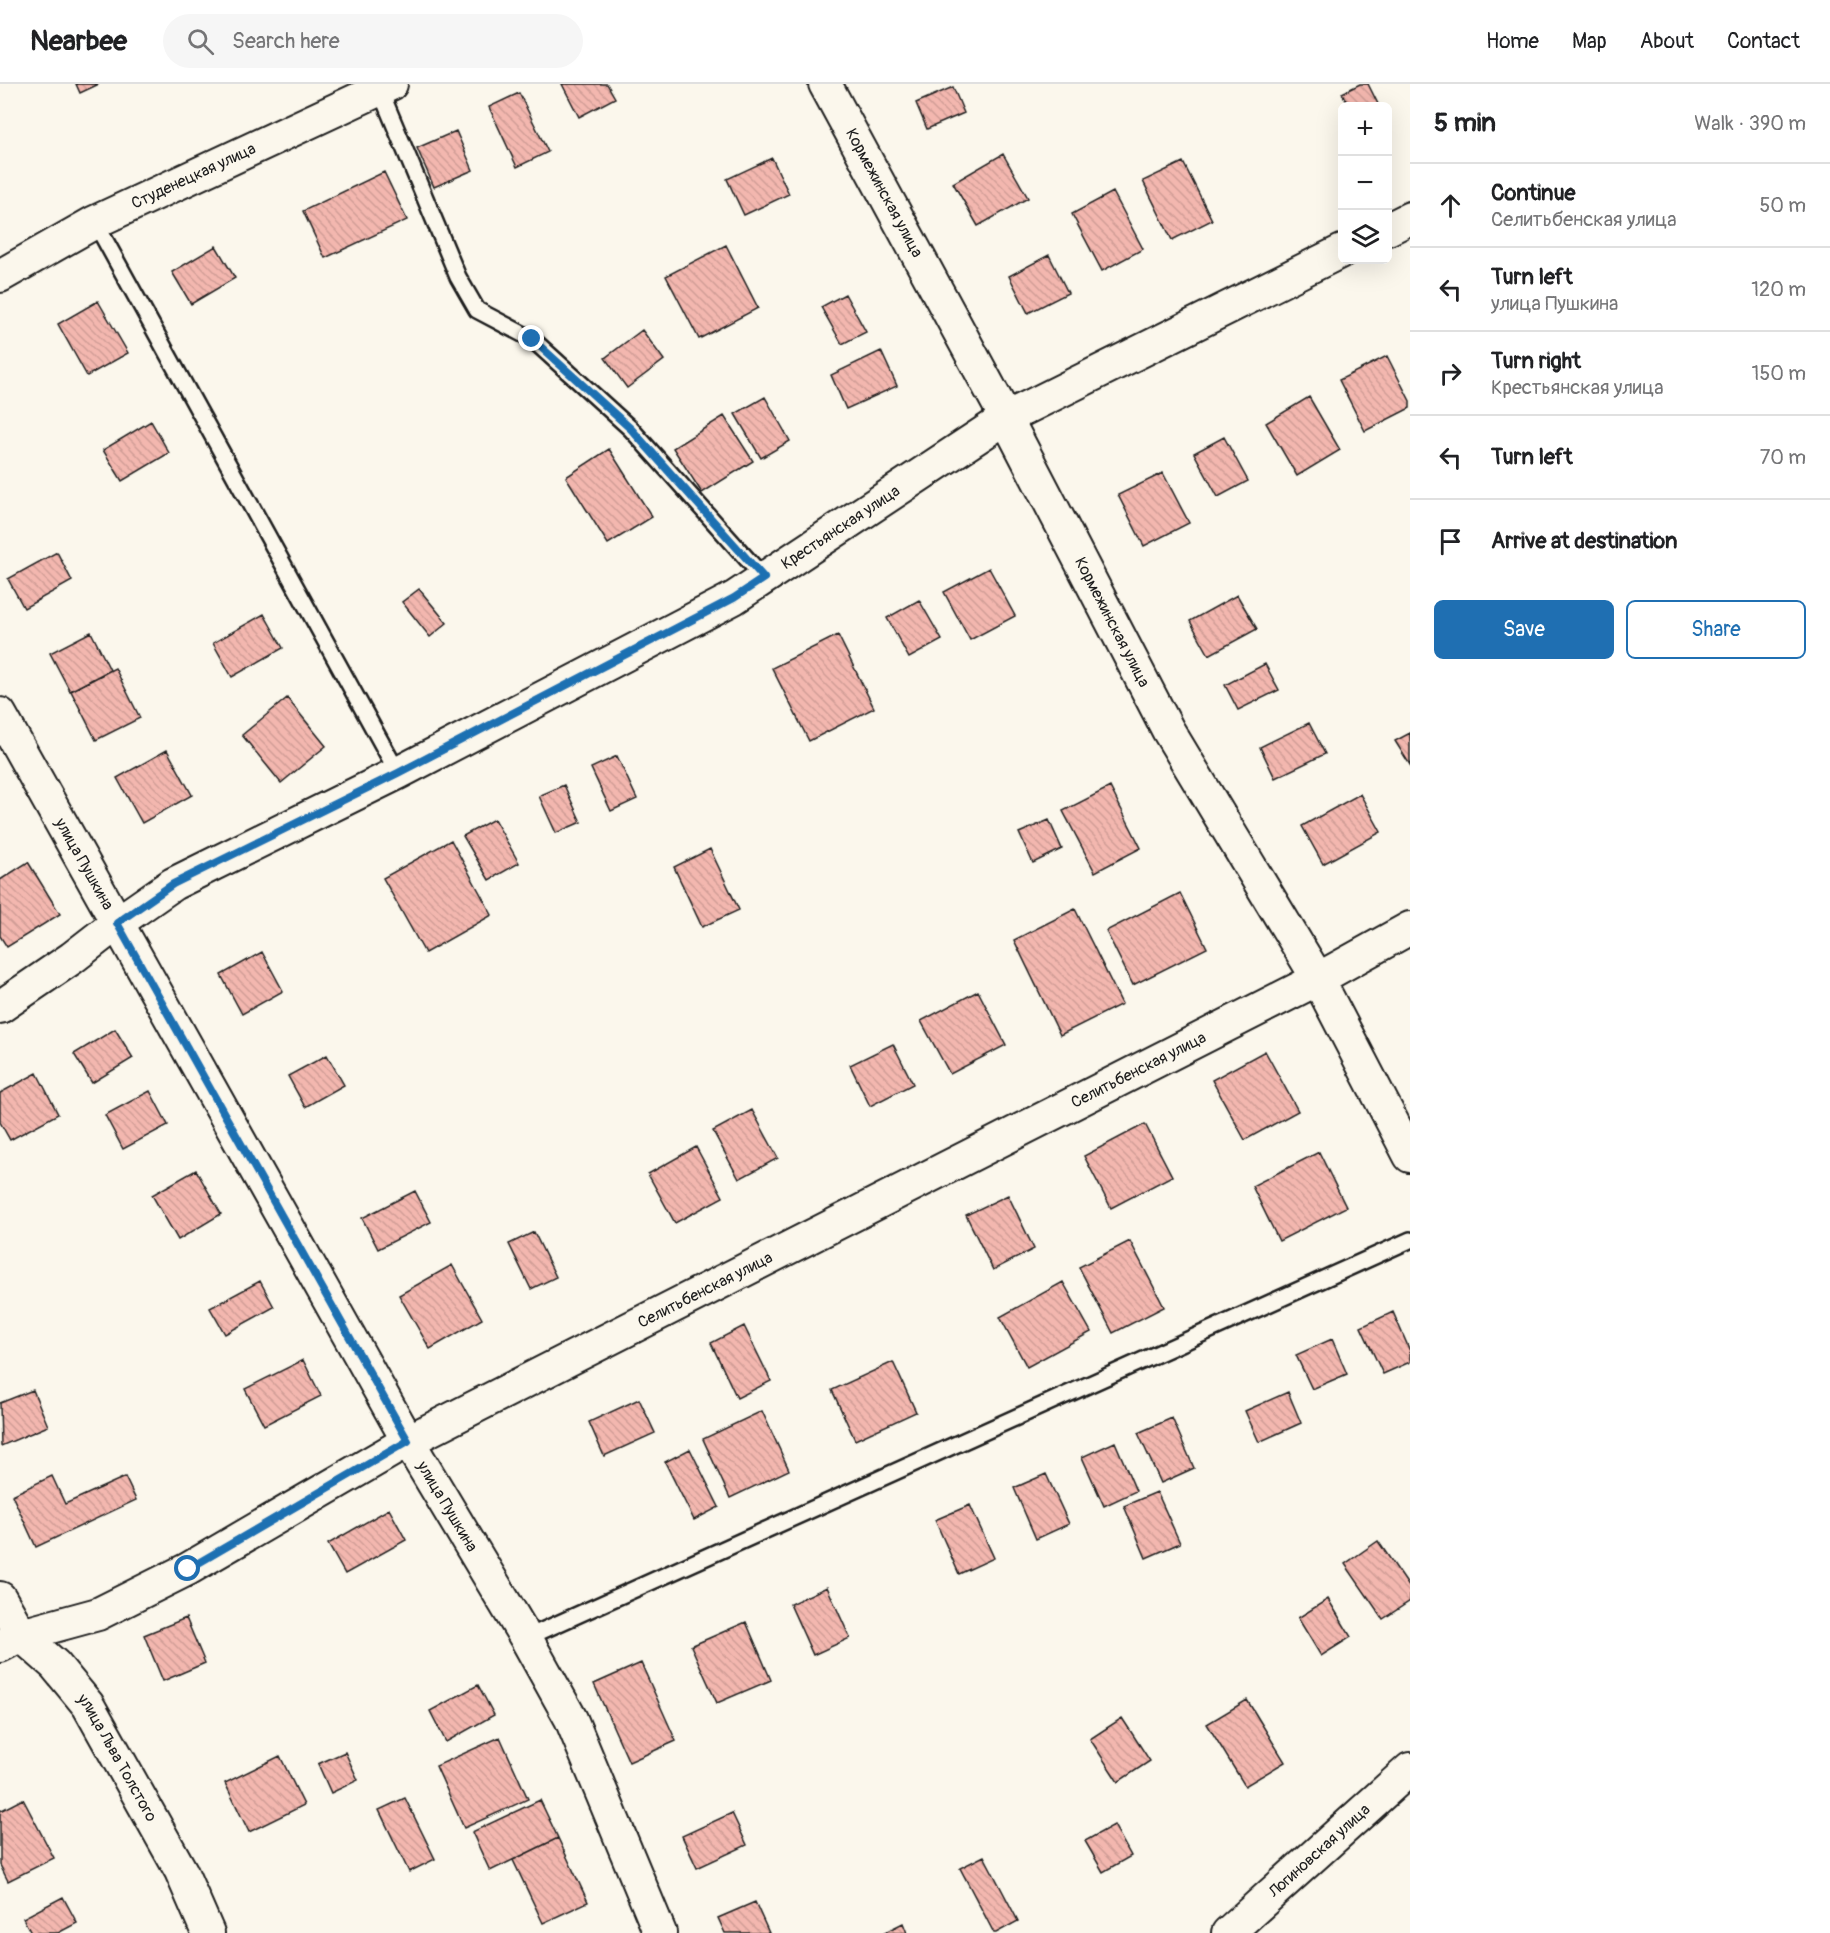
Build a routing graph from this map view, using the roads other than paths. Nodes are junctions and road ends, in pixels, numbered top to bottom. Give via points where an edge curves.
1 (825, 84) edge
2 (385, 87) edge
3 (1410, 218) edge
4 (95, 222) junction
5 (1392, 227) edge
6 (1338, 253) edge
7 (0, 276) edge
8 (1006, 418) junction
9 (764, 578) junction
10 (0, 714) edge
11 (398, 773) junction
12 (117, 923) junction
13 (1410, 928) edge
14 (1318, 979) junction
15 (0, 1007) edge
16 (1410, 1156) edge
17 (1410, 1240) edge
18 (408, 1441) junction
19 (0, 1598) edge
20 (525, 1638) junction
21 (11, 1640) edge
22 (1410, 1768) edge
23 (208, 1933) edge
24 (660, 1933) edge
25 (1228, 1933) edge

1 - 8 street, Кормежинская улица
2 - 4 street, Студенецкая улица
2 - 9 lane via 458,277 477,310 532,339 631,429
3 - 5 street
4 - 7 street, Студенецкая улица
4 - 11 lane
6 - 8 street, Крестьянская улица
8 - 9 street, Крестьянская улица
8 - 14 street, Кормежинская улица via 1168,730
9 - 11 street, Крестьянская улица via 734,598
10 - 12 street, улица Пушкина
11 - 12 street, Крестьянская улица via 173,884
12 - 15 street, Крестьянская улица
12 - 18 street, улица Пушкина
13 - 14 street, Селитьбенская улица
14 - 16 street, Кормежинская улица
14 - 18 street, Селитьбенская улица
17 - 20 lane
18 - 20 street, улица Пушкина
18 - 21 street, Селитьбенская улица via 188,1569 98,1614
19 - 21 street, улица Льва Толстого
20 - 24 street, улица Пушкина via 571,1719
21 - 23 street, улица Льва Толстого via 55,1665 88,1705 181,1871
22 - 25 street, Логиновская улица

